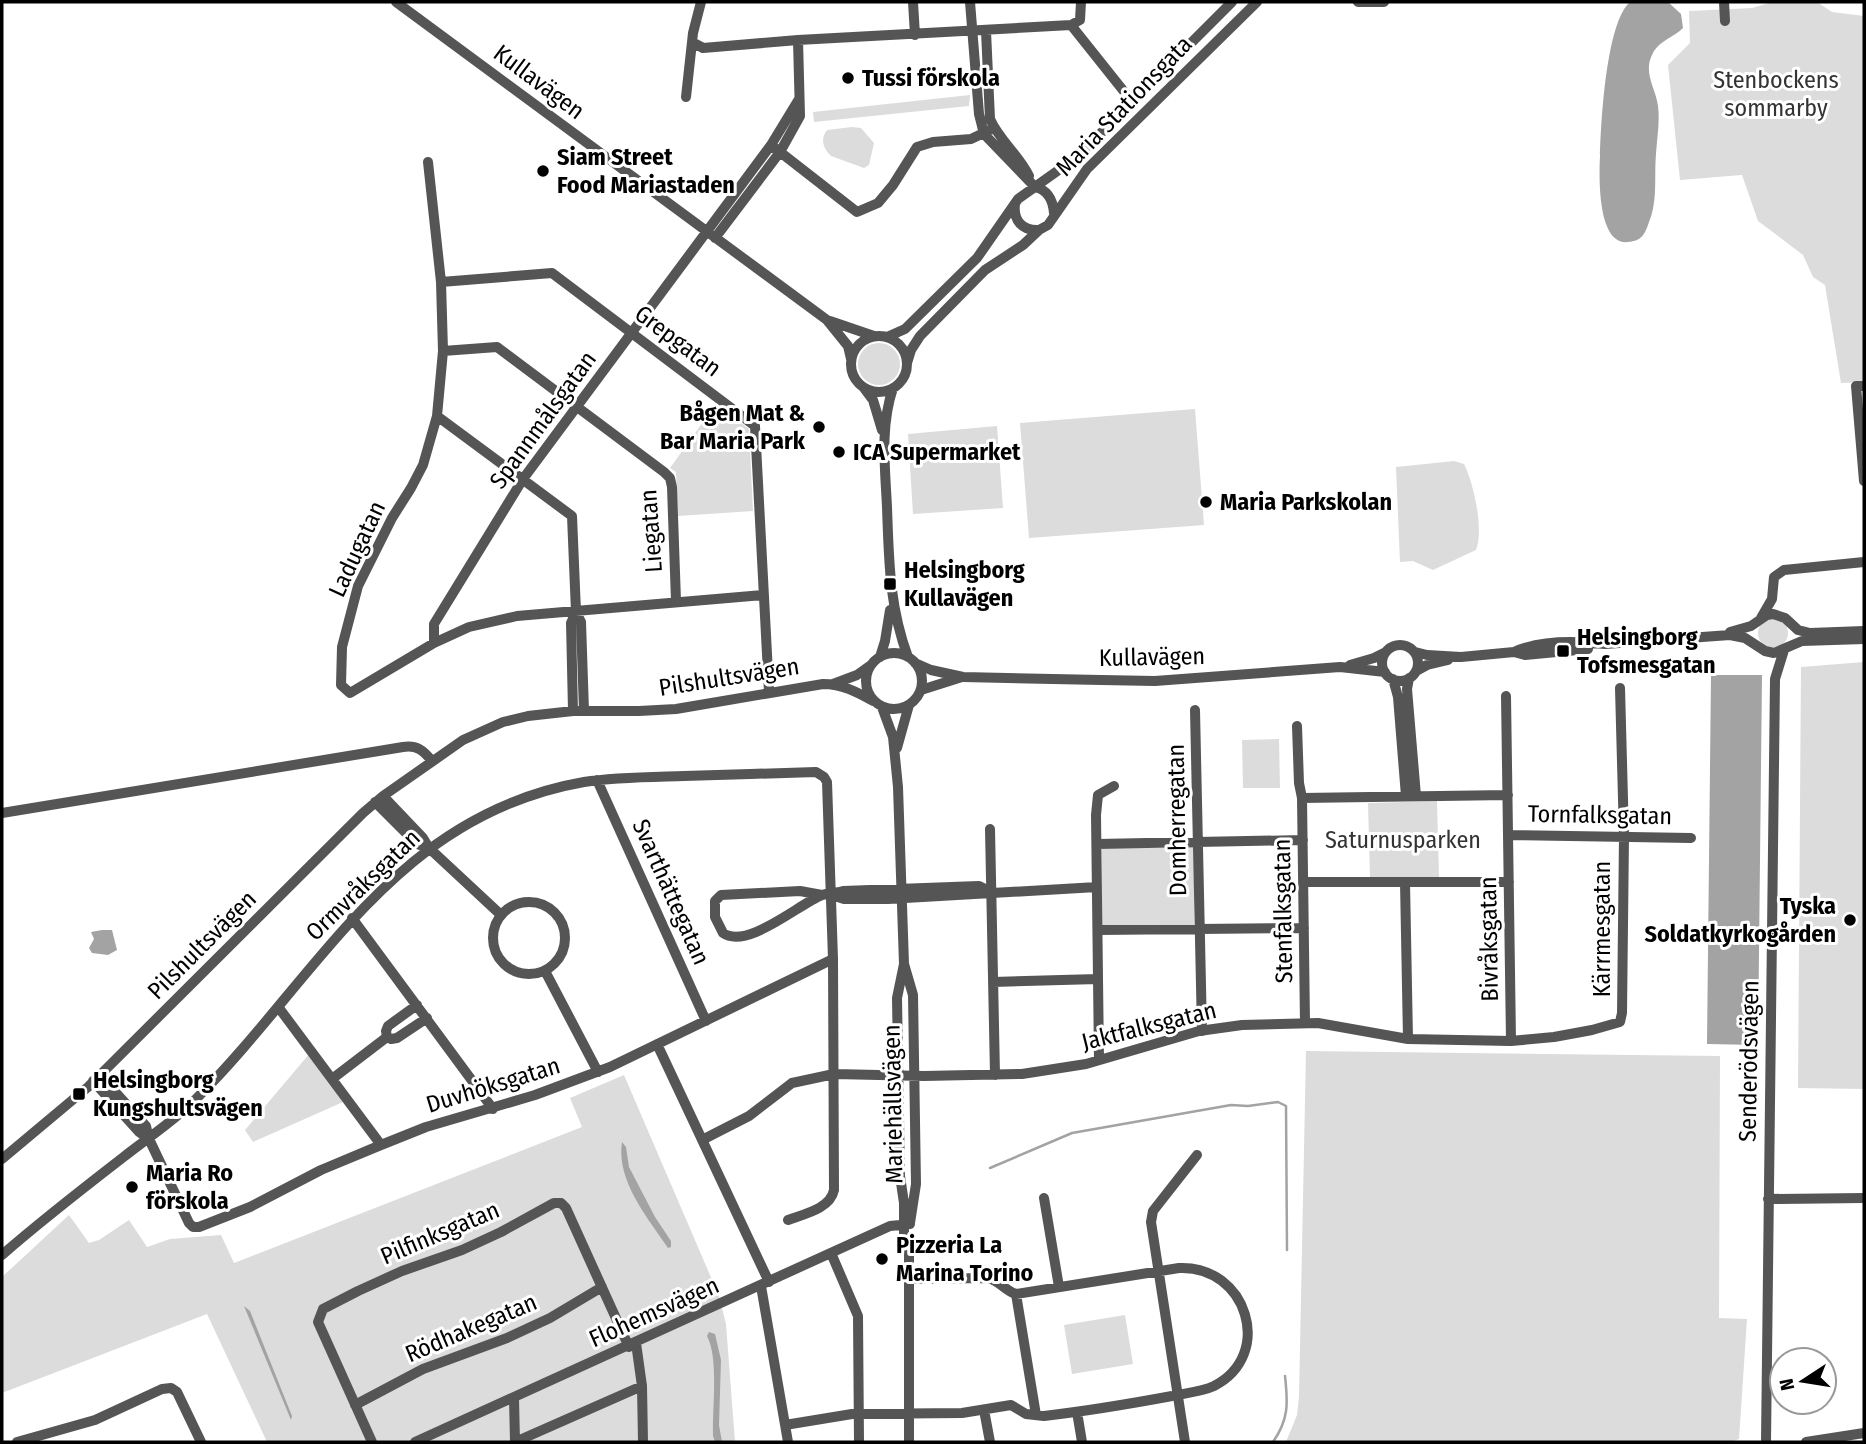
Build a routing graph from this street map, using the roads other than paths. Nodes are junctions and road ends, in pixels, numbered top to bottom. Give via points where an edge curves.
1 (396, 2) edge
2 (701, 2) edge
3 (913, 2) edge
4 (970, 2) edge
5 (1081, 2) edge
6 (1232, 2) edge
7 (1257, 2) edge
8 (1358, 2) edge
9 (1384, 2) edge
10 (1724, 2) edge
11 (1725, 21) dead end
12 (1071, 25) junction
13 (986, 31) junction
14 (972, 32) junction
15 (915, 35) junction
16 (798, 40) junction
17 (692, 42) junction
18 (1126, 94) dead end
19 (686, 97) dead end
20 (989, 131) junction
21 (775, 149) junction
22 (428, 162) dead end
23 (1035, 187) junction
24 (1015, 204) junction
25 (1054, 213) junction
26 (1039, 230) junction
27 (711, 234) junction
28 (441, 282) junction
29 (827, 320) junction
30 (632, 332) junction
31 (874, 336) junction
32 (887, 337) junction
33 (443, 351) junction
34 (851, 359) junction
35 (907, 363) junction
36 (1860, 386) edge
37 (864, 388) junction
38 (893, 388) junction
39 (577, 406) junction
40 (437, 416) junction
41 (883, 434) junction
42 (523, 479) junction
43 (1864, 481) edge
44 (1864, 562) edge
45 (1773, 592) junction
46 (763, 595) junction
47 (891, 597) junction
48 (676, 601) junction
49 (576, 612) junction
50 (1788, 620) junction
51 (1759, 621) junction
52 (1864, 631) edge
53 (1721, 635) junction
54 (1864, 639) edge
55 (434, 643) junction
56 (1762, 649) junction
57 (1786, 649) junction
58 (1386, 652) junction
59 (1415, 652) junction
60 (1461, 657) junction
61 (912, 660) junction
62 (876, 661) junction
63 (1340, 667) junction
64 (1413, 675) junction
65 (1389, 676) junction
66 (963, 677) junction
67 (1775, 680) junction
68 (833, 684) junction
69 (1620, 688) dead end
70 (921, 690) junction
71 (769, 692) junction
72 (1506, 696) dead end
73 (878, 704) junction
74 (909, 705) junction
75 (1195, 710) dead end
76 (579, 711) junction
77 (1297, 726) dead end
78 (896, 754) junction
79 (432, 761) junction
80 (597, 780) junction
81 (1114, 786) dead end
82 (1508, 795) junction
83 (1411, 796) junction
84 (379, 799) junction
85 (1302, 799) junction
86 (2, 813) edge
87 (990, 829) dead end
88 (1508, 835) junction
89 (1624, 836) junction
90 (1691, 838) dead end
91 (1303, 840) junction
92 (1198, 842) junction
93 (1097, 844) junction
94 (429, 848) junction
95 (1303, 882) junction
96 (1405, 882) junction
97 (1509, 882) junction
98 (1097, 887) junction
99 (991, 892) junction
100 (902, 893) junction
101 (827, 895) junction
102 (501, 915) junction
103 (352, 918) junction
104 (1304, 928) junction
105 (1200, 929) junction
106 (1098, 930) junction
107 (833, 958) junction
108 (904, 964) junction
109 (545, 971) junction
110 (1098, 979) junction
111 (993, 982) junction
112 (418, 1006) junction
113 (279, 1008) junction
114 (427, 1018) junction
115 (706, 1021) junction
116 (1619, 1021) joint
117 (1305, 1023) junction
118 (1202, 1031) junction
119 (387, 1037) junction
120 (1408, 1038) junction
121 (1511, 1041) junction
122 (657, 1044) junction
123 (1099, 1060) junction
124 (598, 1072) junction
125 (834, 1074) junction
126 (995, 1075) junction
127 (899, 1076) junction
128 (914, 1076) junction
129 (97, 1078) junction
130 (332, 1079) junction
131 (493, 1108) junction
132 (149, 1139) junction
133 (702, 1140) junction
134 (381, 1144) junction
135 (1197, 1155) dead end
136 (2, 1159) edge
137 (1044, 1198) dead end
138 (1864, 1198) edge
139 (1768, 1199) junction
140 (788, 1220) dead end
141 (907, 1224) junction
142 (831, 1254) junction
143 (2, 1255) edge
144 (1160, 1271) junction
145 (909, 1279) junction
146 (765, 1284) junction
147 (602, 1287) junction
148 (1059, 1287) junction
149 (1016, 1294) junction
150 (632, 1345) junction
151 (642, 1386) junction
152 (1179, 1394) junction
153 (514, 1398) junction
154 (355, 1405) junction
155 (984, 1410) junction
156 (910, 1412) junction
157 (1077, 1412) junction
158 (859, 1413) junction
159 (1036, 1415) junction
160 (785, 1425) junction
161 (1864, 1433) edge
162 (440, 1437) edge
163 (17, 1442) edge
164 (201, 1442) edge
165 (372, 1442) edge
166 (415, 1442) edge
167 (515, 1442) edge
168 (643, 1442) edge
169 (788, 1442) edge
170 (859, 1442) edge
171 (909, 1442) edge
172 (990, 1442) edge
173 (1082, 1442) edge
174 (1185, 1442) edge
175 (1766, 1442) edge
176 (1806, 1442) edge

1 - 27 street, Kullavägen
2 - 17 street
3 - 15 street
4 - 14 street
5 - 12 street via 1080,20
6 - 23 street, Maria Stationsgata via 1077,157
7 - 25 street, Maria Stationsgata via 1087,169
8 - 9 street
10 - 11 street
12 - 13 street
12 - 18 street
13 - 14 street
13 - 20 street
14 - 15 street
14 - 20 street via 979,114
15 - 16 street
16 - 17 street via 703,48
16 - 21 street, Spannmålsgatan via 800,116 793,132
17 - 19 street
20 - 21 street via 971,139 917,147 877,203 857,212
20 - 23 street via 1021,159
21 - 27 street, Spannmålsgatan
22 - 28 street, Ladugatan
23 - 24 street, Maria Stationsgata
23 - 25 street, Maria Stationsgata via 1049,195
24 - 26 street via 1020,224
24 - 32 street, Maria Stationsgata via 977,258 905,329
25 - 26 street, Maria Stationsgata
26 - 35 street, Maria Stationsgata via 985,270 920,336
27 - 29 street, Kullavägen
27 - 30 street, Spannmålsgatan
28 - 30 street, Grepgatan via 552,273
28 - 33 street, Ladugatan
29 - 31 street, Kullavägen
29 - 34 street, Kullavägen via 848,346
30 - 39 street, Spannmålsgatan
30 - 46 street, Grepgatan via 755,426
31 - 32 street, Kullavägen
31 - 34 street via 861,342
32 - 35 street via 901,347
33 - 39 street, Liegatan via 497,347
33 - 40 street, Ladugatan
34 - 37 street, Kullavägen via 855,379
35 - 38 street, Kullavägen via 901,381
36 - 43 street
37 - 38 street via 879,392
37 - 41 street, Kullavägen via 873,400
38 - 41 street, Kullavägen
39 - 42 street, Spannmålsgatan
39 - 48 street, Liegatan via 670,478
40 - 42 street
40 - 55 street, Ladugatan via 422,465 358,586 342,647 341,685 350,692
41 - 47 street, Kullavägen
42 - 49 street via 572,516
42 - 55 street, Spannmålsgatan via 434,624
44 - 45 street via 1784,570 1774,578
45 - 50 street
45 - 51 street
46 - 48 street, Ladugatan
46 - 71 street, Grepgatan
47 - 61 street, Kullavägen via 900,636
47 - 62 street, Kullavägen via 885,641
48 - 49 street, Ladugatan
49 - 55 street, Ladugatan via 517,616 468,627
49 - 76 street via 581,622
50 - 51 street, Kullavägen via 1773,614
50 - 52 street, Kullavägen via 1798,630 1810,633
50 - 57 street via 1793,635
51 - 53 street, Kullavägen
51 - 56 street via 1754,635
53 - 56 street, Kullavägen via 1745,638
53 - 60 street, Kullavägen via 1586,642
54 - 57 street, Kullavägen via 1802,642
56 - 57 street, Kullavägen via 1774,653
56 - 67 street, Senderödsvägen
57 - 67 street, Senderödsvägen
58 - 59 street, Kullavägen via 1399,645
58 - 63 street, Kullavägen
58 - 65 street via 1383,662
59 - 60 street, Kullavägen
59 - 64 street via 1418,662
60 - 64 street, Kullavägen via 1427,665
61 - 62 street via 896,653
61 - 66 street, Kullavägen
61 - 70 street via 922,678
62 - 68 street, Pilshultsvägen
62 - 73 street via 866,682
63 - 65 street, Kullavägen
63 - 66 street, Kullavägen via 1155,681
64 - 65 street, Kullavägen via 1401,681
64 - 83 street via 1407,689
65 - 83 street via 1398,697
66 - 70 street, Kullavägen
67 - 139 street, Senderödsvägen
68 - 71 street, Pilshultsvägen
68 - 73 street, Pilshultsvägen
69 - 89 street, Kärrmesgatan
70 - 74 street
71 - 76 street, Pilshultsvägen via 677,709
72 - 82 street, Bivråksgatan
73 - 74 street via 897,710
73 - 78 street, Mariehällsvägen
74 - 78 street, Mariehällsvägen
75 - 92 street, Domherregatan
76 - 79 street, Pilshultsvägen via 503,722
77 - 85 street, Stenfalksgatan
78 - 100 street, Mariehällsvägen
79 - 84 street, Pilshultsvägen
79 - 86 street via 414,746 403,747
80 - 94 street, Ormvråksgatan via 514,800 473,819
80 - 101 street, Ormvråksgatan via 816,772 827,782
80 - 115 street, Svarthättegatan
81 - 93 street via 1098,795
82 - 83 street, Tornfalksgatan
82 - 88 street, Bivråksgatan
83 - 85 street, Tornfalksgatan
84 - 94 street
84 - 129 street, Pilshultsvägen
85 - 91 street, Stenfalksgatan
87 - 99 street
88 - 89 street, Tornfalksgatan
88 - 97 street, Bivråksgatan
89 - 90 street, Tornfalksgatan
89 - 116 street, Kärrmesgatan
91 - 92 street
91 - 95 street, Stenfalksgatan
92 - 93 street
92 - 105 street, Domherregatan
93 - 98 street
94 - 102 street
94 - 103 street, Ormvråksgatan
95 - 96 street
95 - 104 street, Stenfalksgatan
96 - 97 street
96 - 120 street
97 - 121 street, Bivråksgatan
98 - 99 street
98 - 106 street
99 - 100 street via 979,886
99 - 111 street
100 - 101 street via 843,891
100 - 108 street, Mariehällsvägen
101 - 101 street via 743,937 727,937 715,917 715,901 722,895 800,891
101 - 107 street
102 - 109 street via 492,938 503,964 527,975
102 - 109 street via 520,903 535,902 560,919 564,948 557,962
103 - 112 street
103 - 113 street, Ormvråksgatan
104 - 105 street, Domherregatan
104 - 117 street, Stenfalksgatan
105 - 106 street, Domherregatan
105 - 118 street, Domherregatan
106 - 110 street
107 - 115 street, Duvhöksgatan
107 - 125 street
108 - 127 street, Mariehällsvägen via 897,998
108 - 128 street, Mariehällsvägen via 912,988
109 - 124 street
110 - 111 street
110 - 123 street
111 - 126 street
112 - 114 street
112 - 119 street via 388,1026
113 - 130 street
113 - 132 street, Ormvråksgatan via 193,1102
114 - 119 street via 397,1038
114 - 131 street
115 - 122 street, Duvhöksgatan
116 - 121 street, Jaktfalksgatan via 1582,1032
117 - 118 street, Jaktfalksgatan
117 - 120 street, Jaktfalksgatan
118 - 123 street, Jaktfalksgatan
119 - 130 street
120 - 121 street, Jaktfalksgatan
122 - 124 street, Duvhöksgatan
122 - 133 street
123 - 126 street, Jaktfalksgatan
124 - 131 street, Duvhöksgatan
125 - 127 street, Jaktfalksgatan
125 - 133 street, Jaktfalksgatan via 792,1083 742,1121
125 - 140 street via 832,1198
126 - 128 street, Jaktfalksgatan
127 - 128 street, Jaktfalksgatan
127 - 141 street, Mariehällsvägen via 900,1176
128 - 141 street, Mariehällsvägen via 916,1184
129 - 132 street, Duvhöksgatan
129 - 136 street, Pilshultsvägen
130 - 134 street
131 - 134 street, Duvhöksgatan
132 - 134 street, Duvhöksgatan via 194,1227 250,1207
132 - 143 street, Ormvråksgatan
133 - 146 street
135 - 144 street via 1153,1211
137 - 148 street
138 - 139 street
139 - 175 street, Senderödsvägen
141 - 142 street, Flohemsvägen via 891,1226
141 - 145 street, Mariehällsvägen
142 - 146 street, Flohemsvägen
142 - 158 street via 858,1316
144 - 148 street
144 - 152 street
144 - 152 street via 1186,1268 1218,1277 1239,1298 1247,1324 1243,1354 1230,1373 1214,1386
145 - 149 street via 993,1278
145 - 156 street, Mariehällsvägen
146 - 150 street, Flohemsvägen
146 - 160 street
147 - 150 street, Pilfinksgatan
147 - 154 street, Rödhakegatan via 551,1318 423,1369
147 - 154 street, Pilfinksgatan via 566,1208 554,1203 462,1250 358,1291 323,1309 318,1322
148 - 149 street
149 - 159 street
150 - 151 street, Pilfinksgatan
150 - 153 street, Flohemsvägen
151 - 167 street
151 - 168 street, Pilfinksgatan
152 - 157 street
152 - 174 street
153 - 162 street, Flohemsvägen
153 - 167 street
154 - 165 street, Pilfinksgatan
155 - 156 street
155 - 159 street via 1011,1405
155 - 172 street
156 - 158 street
156 - 171 street, Mariehällsvägen
157 - 159 street
157 - 173 street
158 - 160 street
158 - 170 street
160 - 169 street
161 - 176 street
162 - 166 street, Flohemsvägen
163 - 164 street via 96,1420 171,1388

